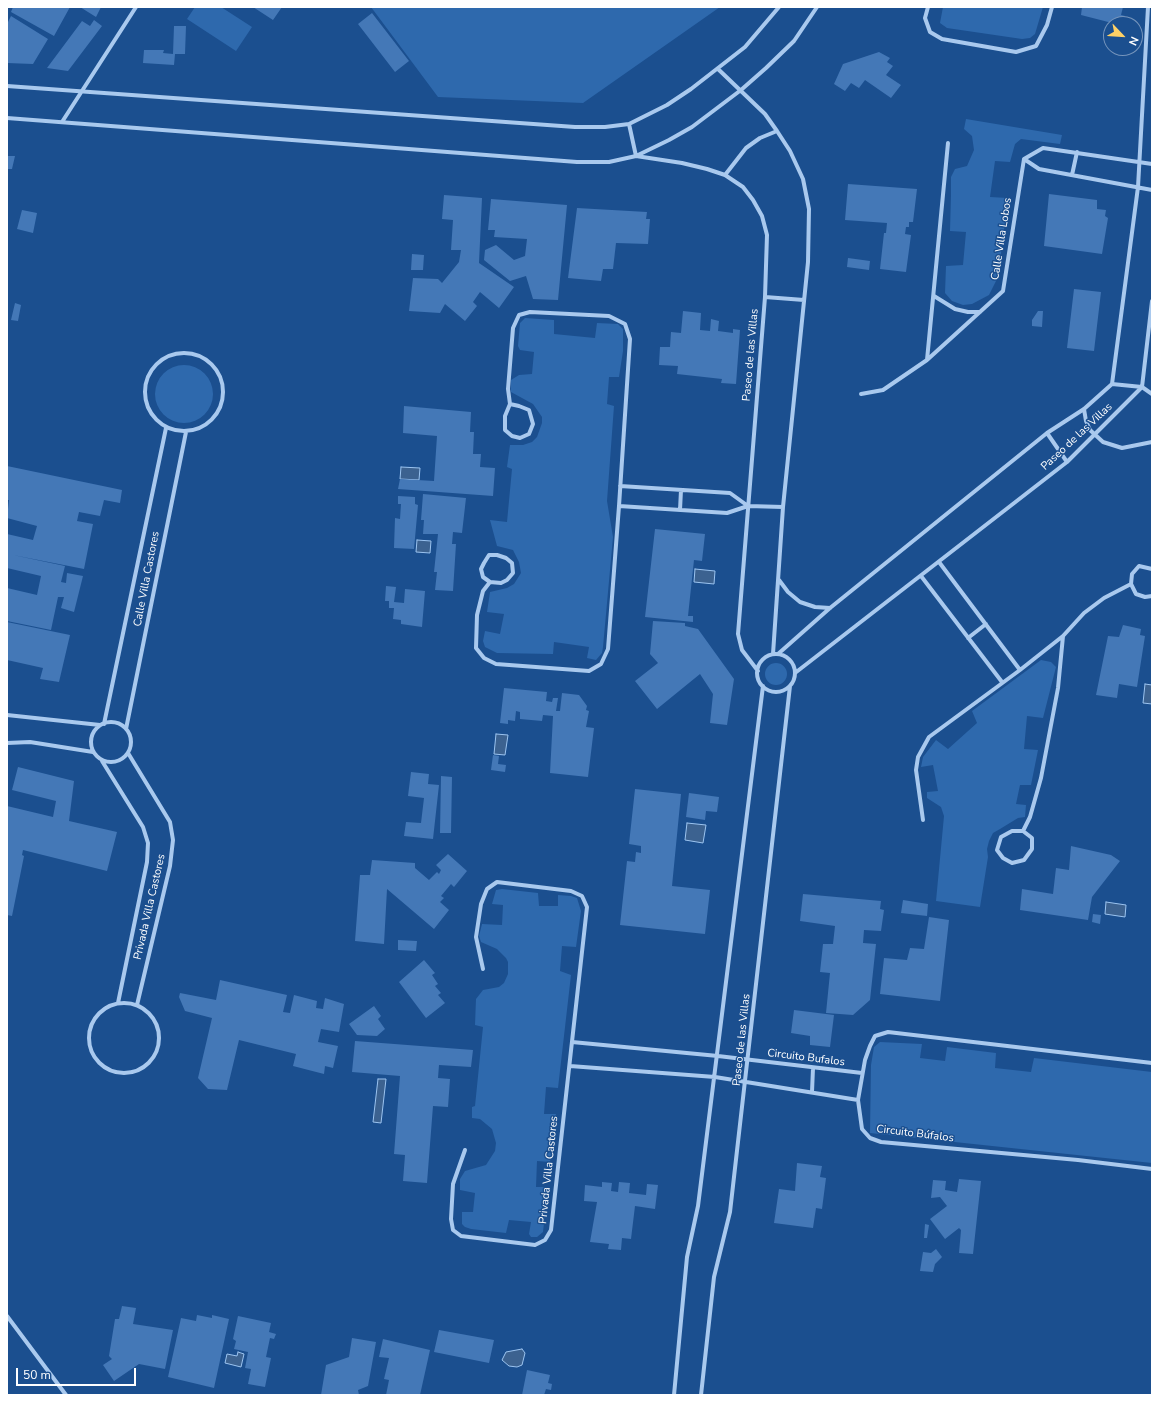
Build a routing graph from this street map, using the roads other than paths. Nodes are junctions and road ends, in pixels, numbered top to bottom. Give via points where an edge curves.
1 (136, 7) edge
2 (779, 7) edge
3 (817, 7) edge
4 (928, 7) edge
5 (1052, 7) edge
6 (1148, 7) edge
7 (718, 69) junction
8 (7, 86) edge
9 (741, 90) junction
10 (82, 92) junction
11 (7, 118) edge
12 (62, 122) junction
13 (629, 124) junction
14 (777, 131) junction
15 (948, 143) dead end
16 (1077, 152) junction
17 (636, 156) junction
18 (1024, 159) junction
19 (1139, 162) junction
20 (1152, 164) edge
21 (725, 175) junction
22 (1072, 175) junction
23 (1138, 187) junction
24 (1152, 190) edge
25 (934, 296) junction
26 (765, 297) junction
27 (804, 300) junction
28 (1152, 301) edge
29 (981, 312) junction
30 (927, 360) junction
31 (1112, 384) junction
32 (1142, 387) junction
33 (862, 394) dead end
34 (1152, 394) edge
35 (510, 404) junction
36 (1084, 410) junction
37 (166, 428) junction
38 (186, 432) junction
39 (1047, 433) junction
40 (1094, 435) junction
41 (1152, 442) edge
42 (1067, 462) junction
43 (620, 486) junction
44 (681, 490) junction
45 (619, 506) junction
46 (748, 506) junction
47 (783, 507) junction
48 (680, 510) junction
49 (939, 562) junction
50 (1152, 569) edge
51 (921, 576) junction
52 (779, 580) junction
53 (490, 582) junction
54 (1132, 584) junction
55 (1152, 596) edge
56 (830, 608) junction
57 (986, 624) junction
58 (1063, 636) junction
59 (968, 638) junction
60 (776, 654) junction
61 (1020, 670) junction
62 (758, 671) junction
63 (795, 673) junction
64 (1002, 682) junction
65 (763, 686) junction
66 (790, 686) junction
67 (7, 715) edge
68 (102, 724) junction
69 (126, 729) junction
70 (7, 743) edge
71 (93, 752) junction
72 (128, 753) junction
73 (102, 761) junction
74 (923, 820) dead end
75 (1023, 831) junction
76 (483, 969) dead end
77 (118, 1003) junction
78 (137, 1005) junction
79 (572, 1042) junction
80 (718, 1056) junction
81 (749, 1060) junction
82 (1152, 1063) edge
83 (570, 1066) junction
84 (813, 1068) junction
85 (862, 1073) junction
86 (715, 1077) junction
87 (746, 1081) junction
88 (812, 1092) junction
89 (858, 1100) junction
90 (465, 1150) dead end
91 (1152, 1169) edge
92 (7, 1316) edge
93 (66, 1395) edge
94 (674, 1395) edge
95 (701, 1395) edge

1 - 10 street
2 - 7 street via 745,47
3 - 9 street via 794,41
4 - 5 street via 925,18 930,32 942,39 1016,52 1036,46 1047,25
6 - 19 street
7 - 9 street
7 - 13 street via 667,105
8 - 10 street
9 - 14 street via 765,114
9 - 17 street via 692,127
10 - 12 street
10 - 13 street via 575,127
11 - 12 street
12 - 17 street via 577,162 608,162
13 - 17 street
14 - 21 street via 760,138 746,148
14 - 27 street via 803,179 810,210
15 - 25 street
16 - 18 street via 1043,148
16 - 19 street
16 - 22 street
17 - 21 street, Paseo de las Villas via 682,163
18 - 22 street via 1039,169
18 - 29 street, Calle Villa Lobos via 1003,291
19 - 20 street
19 - 23 street
21 - 26 street, Paseo de las Villas via 743,187 762,216 767,235
22 - 23 street
23 - 24 street
23 - 31 street
25 - 29 street via 955,309
25 - 30 street
26 - 27 street
26 - 46 street, Paseo de las Villas
27 - 47 street
28 - 32 street
29 - 30 street, Calle Villa Lobos
30 - 33 street, Calle Villa Lobos via 883,390
31 - 32 street
31 - 36 street, Paseo de las Villas
32 - 34 street
32 - 40 street, Paseo de las Villas
35 - 35 street via 505,416 505,430 520,438 529,434 533,424 529,410
35 - 43 street via 508,389 513,328 519,315 530,312 609,316 625,324 630,339
36 - 39 street, Paseo de las Villas
36 - 40 street via 1086,421
37 - 38 street
37 - 38 street via 156,421 148,410 145,386 149,374 156,364 167,356 192,353 204,358 213,366 220,376 223,389 218,413 209,423
37 - 68 street, Calle Villa Castores
38 - 69 street, Calle Villa Castores
39 - 42 street
39 - 56 street, Paseo de las Villas
40 - 41 street via 1103,442 1122,448
40 - 42 street, Paseo de las Villas
42 - 49 street, Paseo de las Villas
43 - 44 street
43 - 45 street
44 - 46 street via 730,493
44 - 48 street
45 - 48 street
45 - 53 street via 608,649 601,664 589,671 496,664 484,658 476,648 477,615 483,591
46 - 47 street
46 - 48 street via 727,513
46 - 62 street, Paseo de las Villas via 738,634 742,650
47 - 52 street
49 - 51 street, Paseo de las Villas
49 - 57 street
50 - 54 street via 1139,566 1132,574
51 - 59 street
51 - 63 street, Paseo de las Villas
52 - 56 street via 800,602
52 - 60 street
53 - 53 street via 501,583 507,580 513,572 512,562 497,555 489,555 480,569 483,577
54 - 55 street via 1136,594 1145,598
54 - 58 street via 1104,598 1084,613
56 - 60 street, Paseo de las Villas
57 - 59 street
57 - 61 street
58 - 61 street
58 - 75 street via 1058,688 1041,778 1030,817
59 - 64 street
60 - 62 street via 763,660
60 - 63 street via 788,658
61 - 64 street
62 - 65 street via 759,682
63 - 66 street
64 - 74 street via 929,737 918,757 916,770
65 - 66 street via 769,691 776,692
65 - 80 street, Paseo de las Villas
66 - 81 street, Paseo de las Villas
67 - 68 street
68 - 69 street via 117,723
68 - 71 street via 93,734
69 - 72 street via 131,739
70 - 71 street via 30,742
71 - 73 street
72 - 73 street via 115,762
72 - 78 street, Privada Villa Castores via 170,822 173,840 170,866
73 - 77 street, Privada Villa Castores via 143,827 148,843 147,862
75 - 75 street via 1012,831 1002,837 997,850 1003,858 1012,863 1024,860 1032,850 1032,838
76 - 79 street, Privada Villa Castores via 477,942 477,920 488,889 497,882 571,892 582,896 587,907
77 - 78 street
77 - 78 street via 98,1013 92,1022 89,1039 93,1055 100,1064 120,1073 131,1072 150,1061 159,1041 154,1019
79 - 80 street
79 - 83 street, Privada Villa Castores
80 - 81 street
80 - 86 street, Paseo de las Villas
81 - 84 street, Circuito Bufalos
81 - 87 street, Paseo de las Villas
82 - 85 street, Circuito Búfalos via 888,1032 875,1036
83 - 86 street
83 - 90 street, Privada Villa Castores via 551,1230 545,1240 535,1245 461,1236 453,1230 453,1184
84 - 85 street, Circuito Bufalos
84 - 88 street
85 - 89 street, Circuito Búfalos
86 - 87 street
86 - 94 street, Paseo de las Villas via 698,1206 687,1257
87 - 88 street
87 - 95 street, Paseo de las Villas via 730,1212 714,1277
88 - 89 street
89 - 91 street, Circuito Búfalos via 862,1129 870,1138 882,1142
92 - 93 street

